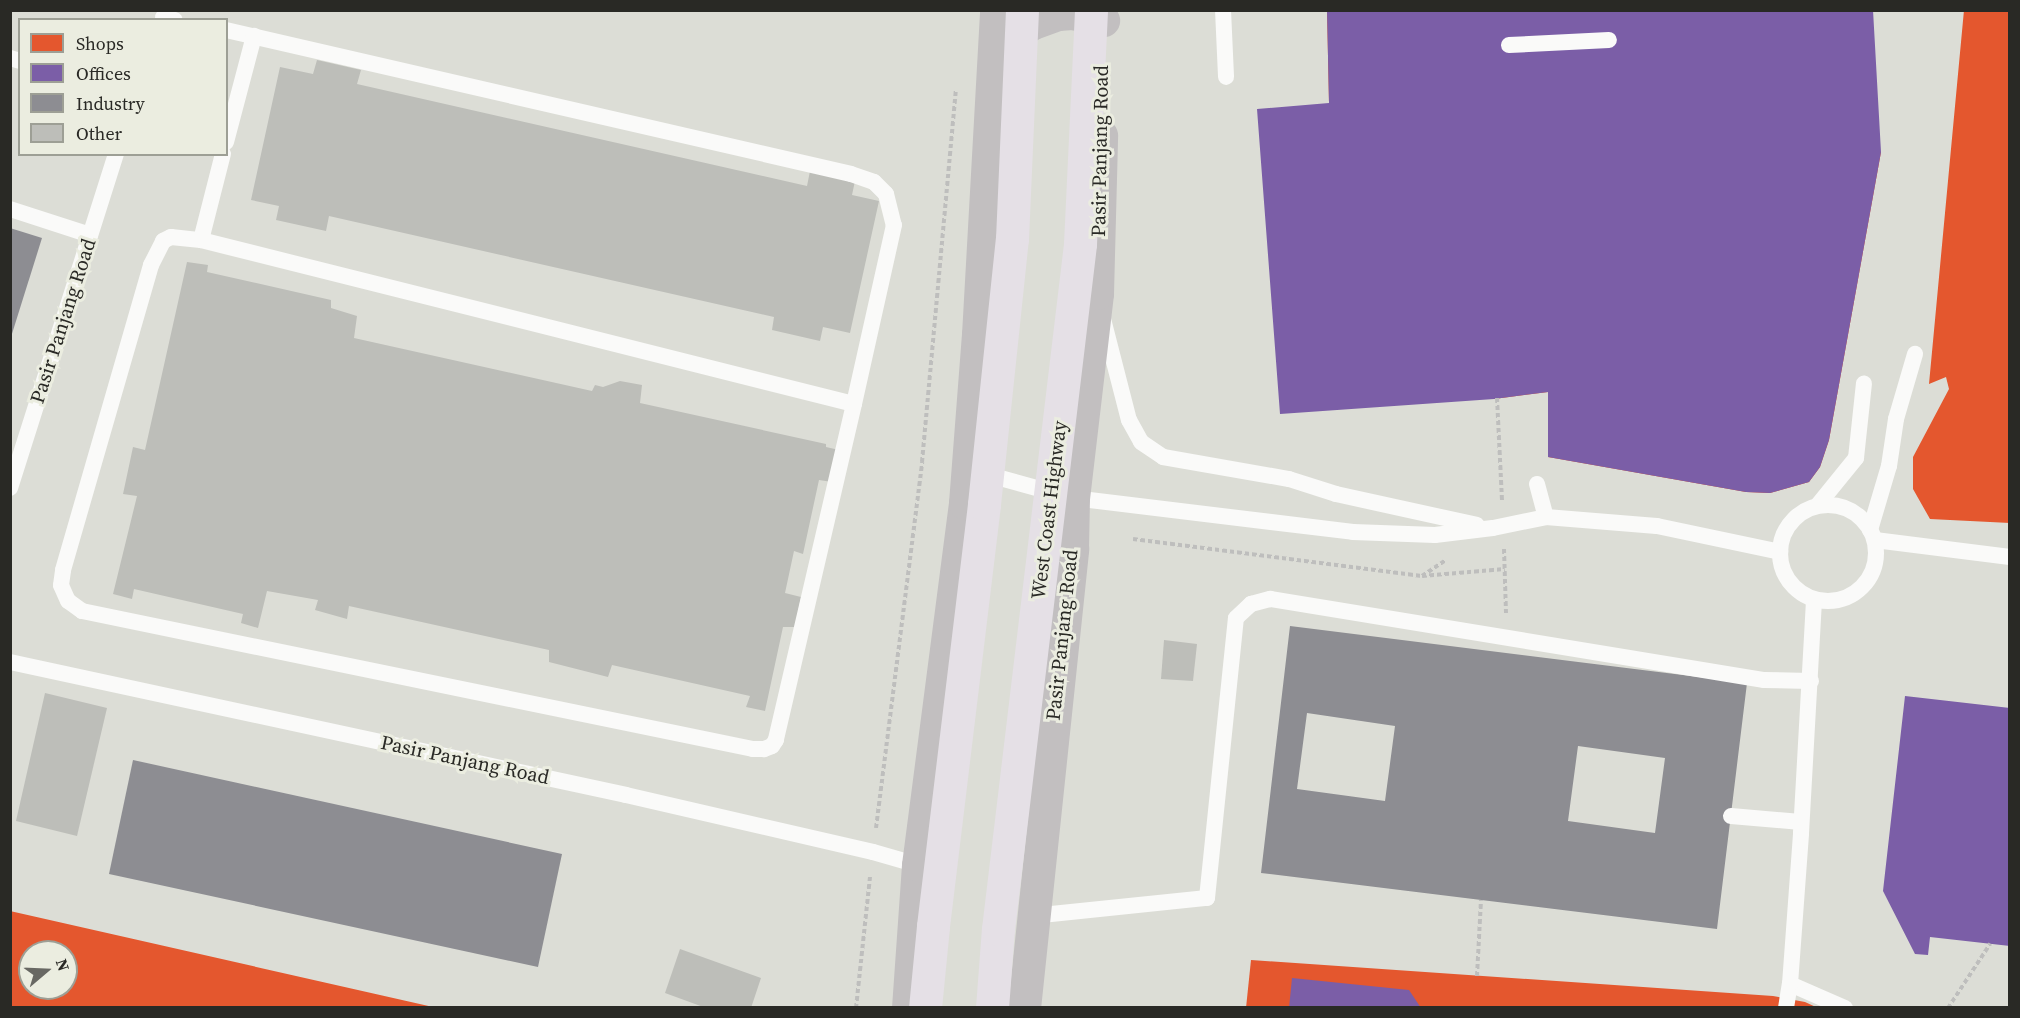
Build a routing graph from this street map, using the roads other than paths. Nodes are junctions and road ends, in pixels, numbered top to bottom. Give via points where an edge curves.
1 (996, 10) edge
2 (1022, 10) edge
3 (1223, 10) edge
4 (1099, 14) edge
5 (228, 30) edge
6 (254, 36) junction
7 (1610, 40) dead end
8 (1509, 45) dead end
9 (992, 48) junction
10 (1226, 77) dead end
11 (228, 134) edge
12 (115, 156) edge
13 (222, 156) edge
14 (10, 209) edge
15 (90, 235) junction
16 (201, 240) junction
17 (1097, 293) junction
18 (1915, 354) dead end
19 (1864, 383) dead end
20 (854, 404) junction
21 (966, 468) junction
22 (1537, 484) dead end
23 (10, 488) edge
24 (1073, 498) junction
25 (1817, 506) junction
26 (1546, 517) junction
27 (1493, 528) junction
28 (1873, 535) junction
29 (1780, 552) junction
30 (2010, 557) edge
31 (1814, 600) junction
32 (10, 662) edge
33 (1811, 681) junction
34 (1731, 816) dead end
35 (1802, 822) junction
36 (918, 865) junction
37 (1032, 916) junction
38 (1790, 984) junction
39 (908, 1008) edge
40 (925, 1008) edge
41 (992, 1008) edge
42 (1024, 1008) edge
43 (1786, 1008) edge
44 (1845, 1008) edge

1 - 9 main road
2 - 40 highway via 1012,239
3 - 10 lane
4 - 9 main road via 1058,14 1033,23
4 - 17 main road, Pasir Panjang Road
4 - 41 highway, West Coast Highway via 1080,244 998,929
5 - 6 lane
6 - 11 lane
6 - 20 lane via 874,182 886,194 894,225
7 - 8 lane
9 - 21 main road via 978,335
12 - 15 lane, Pasir Panjang Road
13 - 16 lane
14 - 15 lane
15 - 23 lane, Pasir Panjang Road
16 - 20 lane
16 - 20 lane via 171,237 163,241 151,265 63,570 62,585 68,601 82,611 764,749 776,740
17 - 24 main road, Pasir Panjang Road
17 - 27 lane via 1129,420 1141,442 1163,457 1289,479 1336,494
18 - 28 lane via 1896,419
19 - 25 lane via 1856,458
21 - 24 lane
21 - 36 main road via 963,518
22 - 26 lane
24 - 27 lane via 1363,532 1435,535
24 - 37 main road, Pasir Panjang Road via 1072,549
25 - 28 lane via 1847,509 1860,517
25 - 29 lane via 1802,512 1791,523
26 - 27 lane
26 - 29 lane via 1657,526
28 - 30 lane
28 - 31 lane via 1877,557 1873,574 1862,588 1848,598
29 - 31 lane via 1789,582
31 - 33 lane
32 - 36 lane, Pasir Panjang Road via 626,795
33 - 35 lane
33 - 37 lane via 1764,680 1270,599 1251,604 1236,618 1207,898
34 - 35 lane
35 - 38 lane
36 - 39 main road
37 - 42 main road, Pasir Panjang Road
38 - 43 lane
38 - 44 lane

